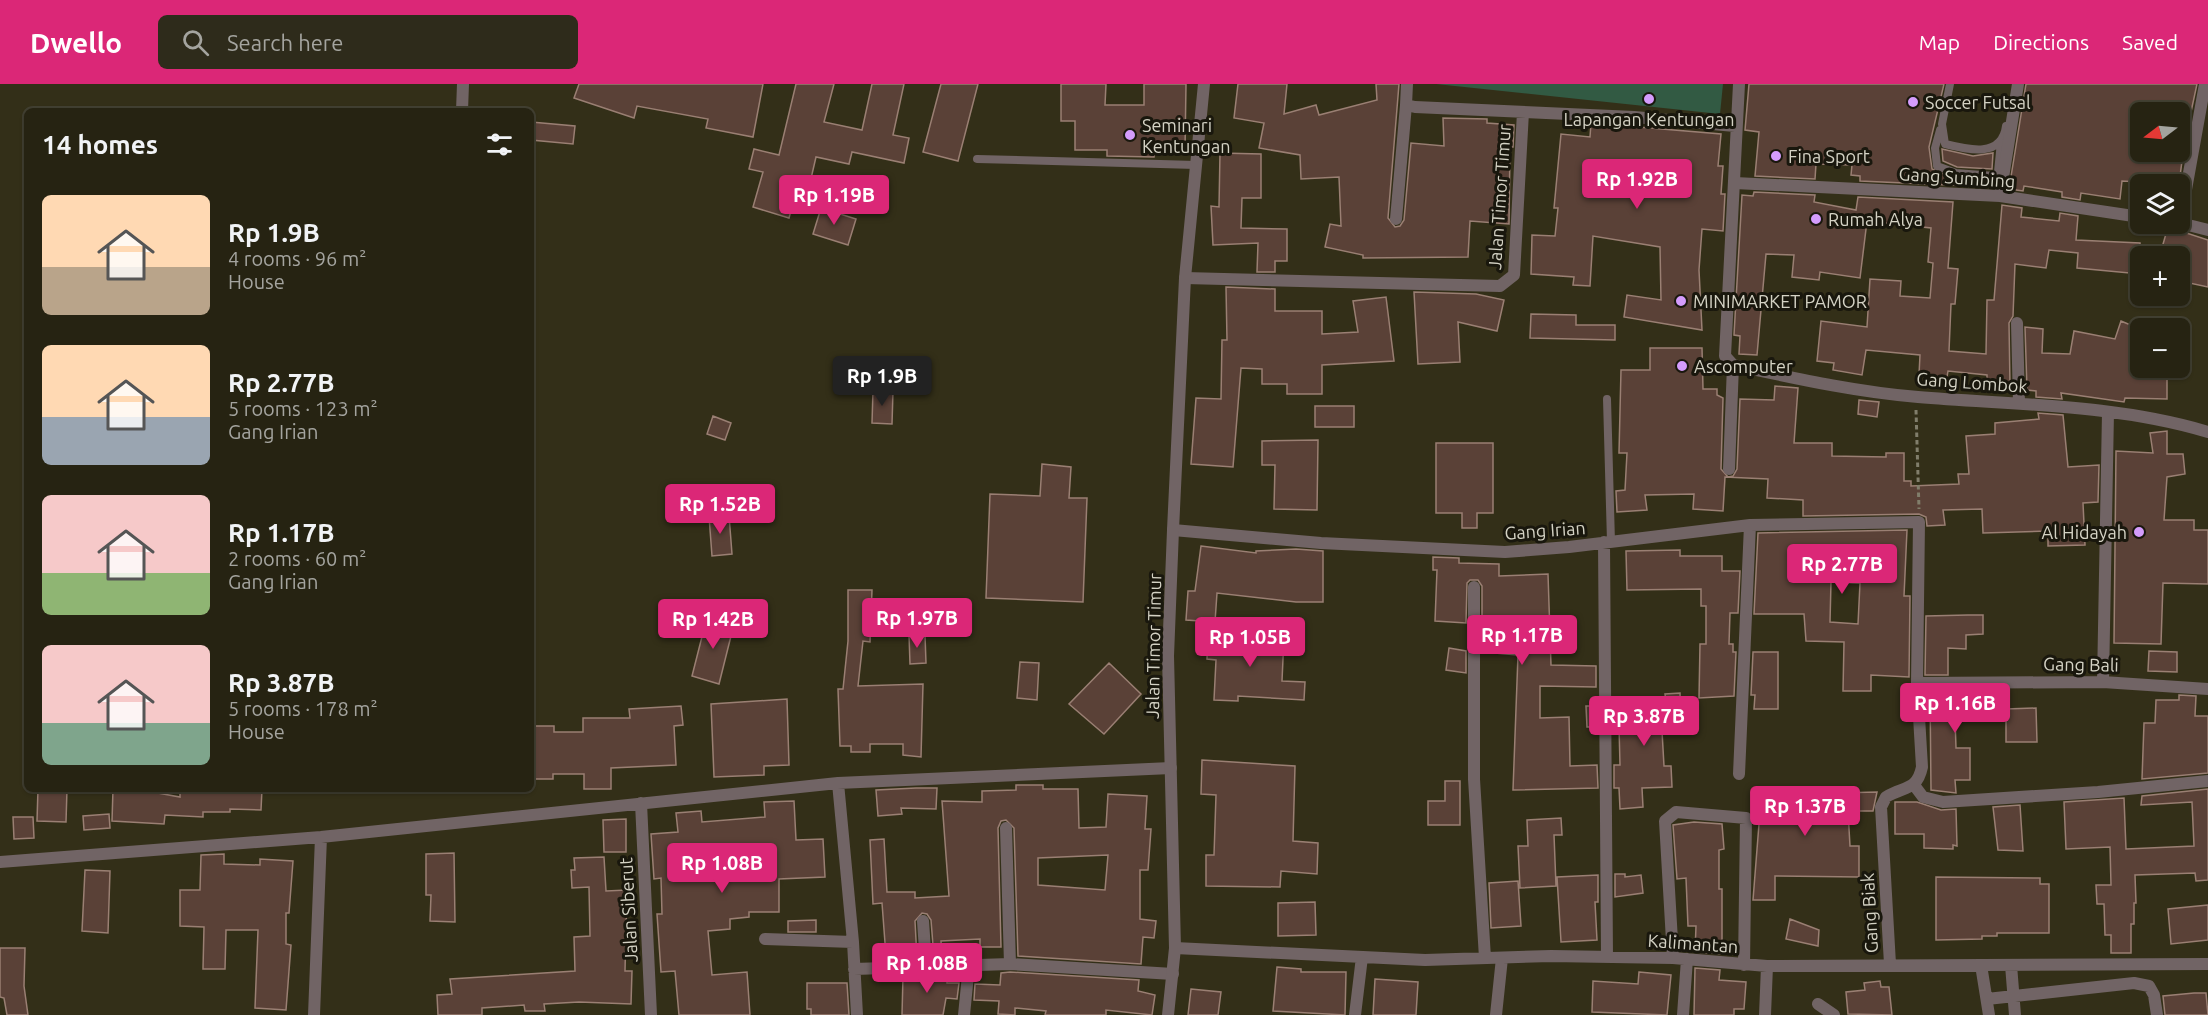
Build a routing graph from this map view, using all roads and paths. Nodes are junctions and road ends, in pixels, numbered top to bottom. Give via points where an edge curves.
1 (463, 84) edge
2 (1204, 84) edge
3 (1407, 84) edge
4 (1739, 84) edge
5 (1950, 84) edge
6 (2012, 84) edge
7 (2018, 84) edge
8 (2205, 84) edge
9 (1406, 105) junction
10 (462, 108) edge
11 (1523, 112) junction
12 (1941, 124) junction
13 (1735, 126) junction
14 (2001, 142) junction
15 (977, 159) dead end
16 (1196, 165) junction
17 (2189, 174) edge
18 (1734, 183) junction
19 (2000, 196) junction
20 (2130, 216) edge
21 (1396, 219) dead end
22 (2190, 226) edge
23 (2208, 230) edge
24 (1185, 278) junction
25 (2018, 323) dead end
26 (1733, 365) junction
27 (1916, 397) junction
28 (1607, 399) dead end
29 (2019, 404) junction
30 (2108, 412) junction
31 (2208, 432) edge
32 (1729, 469) dead end
33 (1919, 522) junction
34 (1750, 525) junction
35 (1173, 530) junction
36 (1607, 542) junction
37 (1474, 587) dead end
38 (2103, 682) junction
39 (1917, 683) junction
40 (2208, 689) edge
41 (1171, 768) junction
42 (1739, 774) dead end
43 (2208, 781) edge
44 (838, 783) junction
45 (1914, 785) junction
46 (641, 803) junction
47 (1006, 828) dead end
48 (321, 837) junction
49 (0, 862) edge
50 (923, 921) dead end
51 (765, 939) dead end
52 (853, 942) junction
53 (1175, 948) junction
54 (1362, 957) junction
55 (1607, 957) junction
56 (1485, 958) junction
57 (1502, 958) junction
58 (1672, 958) junction
59 (1687, 959) junction
60 (1010, 964) junction
61 (1890, 964) junction
62 (2208, 964) edge
63 (926, 965) junction
64 (969, 965) junction
65 (1744, 965) junction
66 (1981, 965) junction
67 (2011, 965) junction
68 (1767, 966) junction
69 (854, 969) junction
70 (1173, 974) junction
71 (2013, 995) junction
72 (1987, 999) junction
73 (1818, 1004) dead end
74 (314, 1015) edge
75 (651, 1015) edge
76 (857, 1015) edge
77 (964, 1015) edge
78 (1168, 1015) edge
79 (1355, 1015) edge
80 (1496, 1015) edge
81 (1683, 1015) edge
82 (1765, 1015) edge
83 (1834, 1015) edge
84 (1989, 1015) edge
85 (2015, 1015) edge
86 (2157, 1015) edge

1 - 10 street
2 - 16 street, Jalan Timor Timur
3 - 9 street
4 - 13 street
5 - 12 lane
6 - 14 lane
7 - 19 street
8 - 17 street
9 - 11 street
9 - 21 street
11 - 13 street
11 - 24 street, Jalan Timor Timur via 1515,275 1500,286
12 - 14 lane via 1946,144 1980,150 1992,149
12 - 14 lane via 1935,157 1937,166 1947,172 1994,176 1998,172
13 - 18 street
15 - 16 lane
16 - 24 street, Jalan Timor Timur
18 - 19 street, Gang Sumbing
18 - 26 street via 1725,356
19 - 20 street, Gang Sumbing
22 - 23 street
24 - 35 street, Jalan Timor Timur
25 - 29 street
26 - 27 street, Gang Lombok
26 - 32 street
27 - 29 street, Gang Lombok
27 - 33 path
28 - 36 lane
29 - 30 street, Gang Lombok
30 - 31 street, Gang Lombok
30 - 38 street
33 - 34 street, Gang Irian
33 - 39 street
34 - 36 street, Gang Irian
34 - 42 street
35 - 36 street, Gang Irian via 1321,543 1505,552
35 - 41 street, Jalan Timor Timur via 1168,656
36 - 55 street
37 - 56 street via 1474,779
38 - 39 street, Gang Bali
38 - 40 street, Gang Bali
39 - 45 street via 1922,767
41 - 44 street
41 - 53 street, Jalan Timor Timur
43 - 45 street via 1943,802 1923,797
44 - 46 street
44 - 52 street
45 - 61 street, Gang Biak via 1886,797 1881,807
46 - 48 street
46 - 75 street, Jalan Siberut
47 - 60 street
48 - 49 street
48 - 74 street
50 - 63 street
51 - 52 street
52 - 69 street
53 - 54 street, Kalimantan
53 - 70 street, Jalan Timor Timur
54 - 56 street, Kalimantan
54 - 79 street
55 - 57 street, Kalimantan
55 - 58 street, Kalimantan
56 - 57 street, Kalimantan
57 - 80 street
58 - 59 street, Kalimantan
58 - 65 street via 1665,821 1676,812 1746,818
59 - 65 street, Kalimantan
59 - 81 street
60 - 64 street
60 - 70 street
61 - 66 street, Kalimantan
61 - 68 street, Kalimantan
62 - 67 street, Kalimantan
63 - 64 street
63 - 69 street
64 - 77 street
65 - 68 street, Kalimantan
66 - 67 street, Kalimantan
66 - 72 street
67 - 71 street
68 - 82 street
69 - 76 street
70 - 78 street, Jalan Timor Timur
71 - 72 street
71 - 85 street
71 - 86 street via 2134,983 2149,986
72 - 84 street
73 - 83 street

